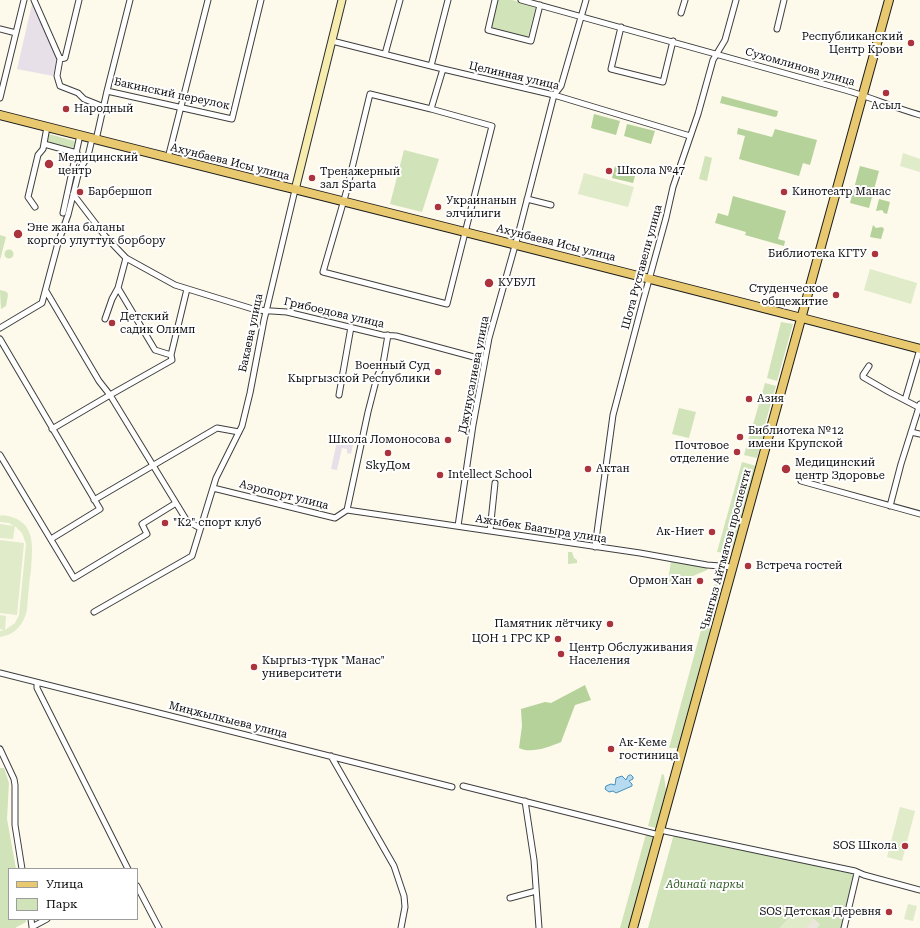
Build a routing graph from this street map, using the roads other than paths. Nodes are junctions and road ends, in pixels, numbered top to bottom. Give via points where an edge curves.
1 (24, 0) edge
2 (34, 0) edge
3 (79, 0) edge
4 (130, 0) edge
5 (208, 0) edge
6 (261, 0) edge
7 (342, 0) edge
8 (400, 0) edge
9 (448, 0) edge
10 (495, 0) edge
11 (521, 0) edge
12 (586, 0) edge
13 (685, 0) edge
14 (736, 0) edge
15 (784, 0) edge
16 (889, 0) edge
17 (540, 5) junction
18 (681, 13) dead end
19 (581, 16) junction
20 (621, 27) junction
21 (0, 29) edge
22 (777, 29) dead end
23 (16, 33) junction
24 (332, 41) junction
25 (673, 41) junction
26 (385, 54) junction
27 (717, 54) junction
28 (60, 59) junction
29 (431, 66) junction
30 (443, 69) junction
31 (107, 91) junction
32 (554, 95) junction
33 (863, 96) junction
34 (0, 98) edge
35 (104, 107) junction
36 (180, 107) junction
37 (431, 109) junction
38 (0, 115) edge
39 (920, 115) edge
40 (47, 127) junction
41 (80, 136) junction
42 (690, 136) junction
43 (94, 139) junction
44 (44, 144) junction
45 (77, 152) junction
46 (168, 158) junction
47 (295, 190) junction
48 (73, 194) junction
49 (527, 199) junction
50 (343, 202) junction
51 (551, 205) dead end
52 (35, 207) dead end
53 (63, 213) dead end
54 (466, 232) junction
55 (515, 244) junction
56 (126, 258) junction
57 (650, 278) junction
58 (118, 288) junction
59 (187, 289) junction
60 (46, 291) junction
61 (266, 310) junction
62 (802, 317) junction
63 (105, 319) dead end
64 (351, 327) junction
65 (0, 328) edge
66 (388, 335) junction
67 (0, 339) edge
68 (920, 349) edge
69 (171, 354) junction
70 (484, 360) junction
71 (869, 366) dead end
72 (110, 394) junction
73 (339, 395) dead end
74 (905, 400) junction
75 (919, 405) edge
76 (52, 429) junction
77 (239, 432) junction
78 (911, 432) junction
79 (920, 434) edge
80 (0, 455) edge
81 (154, 466) junction
82 (801, 481) dead end
83 (495, 483) dead end
84 (213, 488) junction
85 (94, 500) junction
86 (176, 503) junction
87 (890, 506) junction
88 (347, 510) junction
89 (920, 514) edge
90 (458, 526) junction
91 (200, 528) junction
92 (490, 531) junction
93 (51, 538) junction
94 (595, 547) junction
95 (733, 567) junction
96 (94, 612) dead end
97 (0, 673) edge
98 (37, 682) junction
99 (0, 749) edge
100 (331, 756) junction
101 (463, 786) dead end
102 (452, 787) dead end
103 (525, 800) junction
104 (660, 832) junction
105 (22, 868) edge
106 (127, 868) edge
107 (857, 873) junction
108 (138, 888) edge
109 (920, 890) edge
110 (536, 892) junction
111 (510, 898) dead end
112 (31, 920) edge
113 (45, 920) edge
114 (158, 928) edge
115 (401, 928) edge
116 (539, 928) edge
117 (633, 928) edge
118 (844, 928) edge

1 - 23 street
2 - 28 street
3 - 28 street via 65,58
4 - 31 street, Бакинский переулок
5 - 36 street
6 - 36 street, Бакинский переулок via 232,119
7 - 24 main road, Бакаева улица
8 - 26 street
9 - 29 street
10 - 17 street via 488,30 532,41
11 - 17 street, Сухомлинова улица
12 - 19 street, Джунусалиева улица
13 - 18 street
14 - 27 street, Шота Руставели улица via 725,40
15 - 22 street
16 - 33 main road, Чынгыз Айтматов проспекти
17 - 19 street, Сухомлинова улица
19 - 20 street, Сухомлинова улица
19 - 32 street, Джунусалиева улица via 561,86
20 - 25 street, Сухомлинова улица
20 - 25 street via 611,68 663,82
21 - 23 street
23 - 34 street
24 - 26 street, Целинная улица
24 - 47 main road, Бакаева улица
25 - 27 street, Сухомлинова улица
26 - 29 street, Целинная улица
27 - 33 street, Сухомлинова улица
27 - 42 street, Шота Руставели улица
28 - 35 street via 57,76 60,86
29 - 30 street, Целинная улица
30 - 32 street, Целинная улица
30 - 37 street
31 - 35 street, Бакинский переулок
31 - 36 street, Бакинский переулок
32 - 42 street, Целинная улица
32 - 49 street, Джунусалиева улица
33 - 39 street, Сухомлинова улица
33 - 62 main road, Чынгыз Айтматов проспекти
35 - 43 street, Бакинский переулок
36 - 46 street
37 - 50 street via 370,94
37 - 54 street via 492,126
38 - 40 main road, Ахунбаева Исы улица
40 - 41 main road, Ахунбаева Исы улица
40 - 44 street
41 - 43 main road, Ахунбаева Исы улица
41 - 45 street
42 - 57 street, Шота Руставели улица via 673,187
43 - 46 main road, Ахунбаева Исы улица
43 - 48 street, Бакинский переулок via 79,171
44 - 45 street
44 - 52 street via 38,155 28,197
45 - 53 street
46 - 47 main road, Ахунбаева Исы улица
47 - 50 main road, Ахунбаева Исы улица
47 - 61 street, Бакаева улица
48 - 56 street, Грибоедова улица via 105,236
48 - 60 street, Бакинский переулок
49 - 51 street
49 - 55 street, Джунусалиева улица
50 - 54 main road, Ахунбаева Исы улица
50 - 54 street via 324,272 448,304
54 - 55 main road, Ахунбаева Исы улица
55 - 57 main road, Ахунбаева Исы улица
55 - 70 street, Джунусалиева улица
56 - 58 street
56 - 59 street, Грибоедова улица
57 - 62 main road, Ахунбаева Исы улица
57 - 94 street, Шота Руставели улица via 613,416
58 - 63 street
58 - 69 street via 155,350
59 - 61 street, Грибоедова улица via 256,310
59 - 69 street
60 - 65 street, Бакинский переулок via 42,303
60 - 72 street via 99,381
61 - 64 street, Грибоедова улица via 287,312
61 - 77 street, Бакаева улица via 250,394
62 - 68 main road, Ахунбаева Исы улица
62 - 95 main road, Чынгыз Айтматов проспекти
64 - 66 street, Грибоедова улица
64 - 73 street
66 - 70 street, Грибоедова улица
66 - 88 street
67 - 76 street
68 - 74 street
69 - 72 street via 172,360
70 - 90 street, Джунусалиева улица
71 - 74 street via 863,377
72 - 76 street
72 - 81 street
74 - 75 street
75 - 78 street
76 - 85 street
77 - 81 street via 217,428
77 - 84 street, Бакаева улица
78 - 79 street
78 - 87 street
80 - 93 street
81 - 85 street
81 - 86 street
82 - 87 street
83 - 92 street
84 - 88 street, Аэропорт улица via 335,518
84 - 91 street, Бакаева улица
85 - 93 street via 100,509
86 - 91 street via 187,521
86 - 93 street via 142,524 147,534 74,578
87 - 89 street
88 - 90 street, Ажыбек Баатыра улица
90 - 92 street, Ажыбек Баатыра улица
91 - 96 street, Бакаева улица via 192,556
92 - 94 street, Ажыбек Баатыра улица
94 - 95 street, Ажыбек Баатыра улица via 707,566
95 - 104 main road, Чынгыз Айтматов проспекти
97 - 98 street, Миңжылкыева улица
98 - 100 street, Миңжылкыева улица
98 - 106 street via 37,688
99 - 105 street via 14,779 15,825
100 - 102 street, Миңжылкыева улица
100 - 115 street via 394,866 404,896 405,907
101 - 103 street
103 - 104 street
103 - 110 street
104 - 107 street
104 - 117 main road, Чынгыз Айтматов проспекти
107 - 109 street
107 - 118 street
108 - 114 street
110 - 111 street
110 - 116 street
112 - 113 street via 32,927

